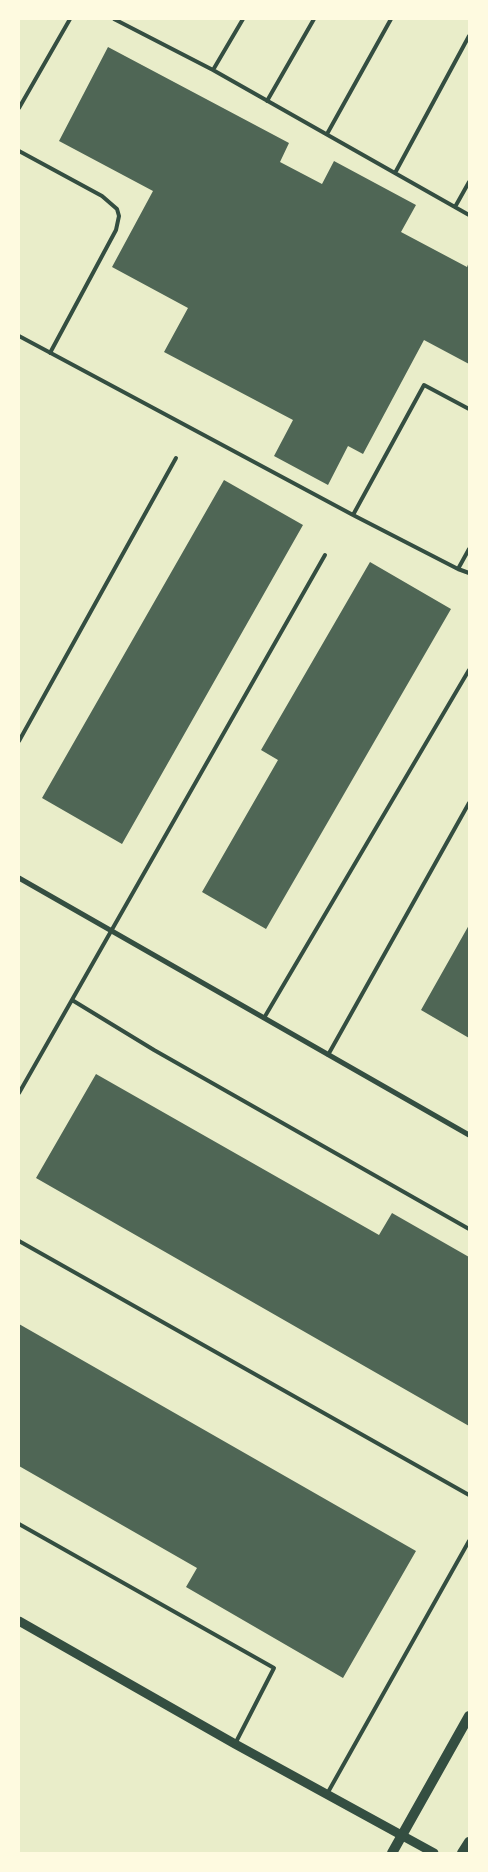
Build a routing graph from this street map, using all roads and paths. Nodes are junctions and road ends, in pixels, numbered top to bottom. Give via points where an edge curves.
1 (70, 19) edge
2 (114, 19) edge
3 (242, 19) edge
4 (314, 19) edge
5 (391, 19) edge
6 (469, 36) edge
7 (213, 70) junction
8 (267, 101) junction
9 (19, 108) edge
10 (326, 134) junction
11 (19, 151) edge
12 (395, 173) junction
13 (469, 182) edge
14 (456, 207) junction
15 (469, 215) edge
16 (19, 336) edge
17 (50, 353) junction
18 (469, 409) edge
19 (176, 458) dead end
20 (353, 515) junction
21 (469, 550) edge
22 (325, 555) dead end
23 (458, 569) junction
24 (469, 573) edge
25 (469, 670) edge
26 (19, 742) edge
27 (469, 804) edge
28 (19, 878) edge
29 (112, 931) junction
30 (72, 1000) junction
31 (264, 1018) junction
32 (328, 1055) junction
33 (19, 1093) edge
34 (469, 1135) edge
35 (469, 1229) edge
36 (19, 1241) edge
37 (469, 1495) edge
38 (19, 1524) edge
39 (469, 1541) edge
40 (19, 1621) edge
41 (469, 1716) edge
42 (235, 1744) junction
43 (327, 1795) junction
44 (402, 1836) junction
45 (469, 1842) edge
46 (392, 1853) edge
47 (434, 1853) edge
48 (462, 1853) edge

1 - 9 lane
2 - 7 lane
3 - 7 lane
4 - 8 lane
5 - 10 lane
6 - 12 lane
7 - 8 lane
8 - 10 lane
10 - 12 lane
11 - 17 lane via 102,196 117,209 119,216 116,230
12 - 14 lane
13 - 14 lane
14 - 15 lane
16 - 17 lane
17 - 20 lane
18 - 20 lane via 424,385
19 - 26 lane
20 - 23 lane
21 - 23 lane
22 - 29 lane
23 - 24 lane
25 - 31 lane
27 - 32 lane
28 - 29 street
29 - 30 lane
29 - 31 street
30 - 33 lane
30 - 35 lane
31 - 32 street
32 - 34 street
36 - 37 lane
38 - 42 lane via 274,1668
39 - 43 lane
40 - 42 street
41 - 44 main road
42 - 43 street
43 - 44 street
44 - 46 main road
44 - 47 street
45 - 48 main road

